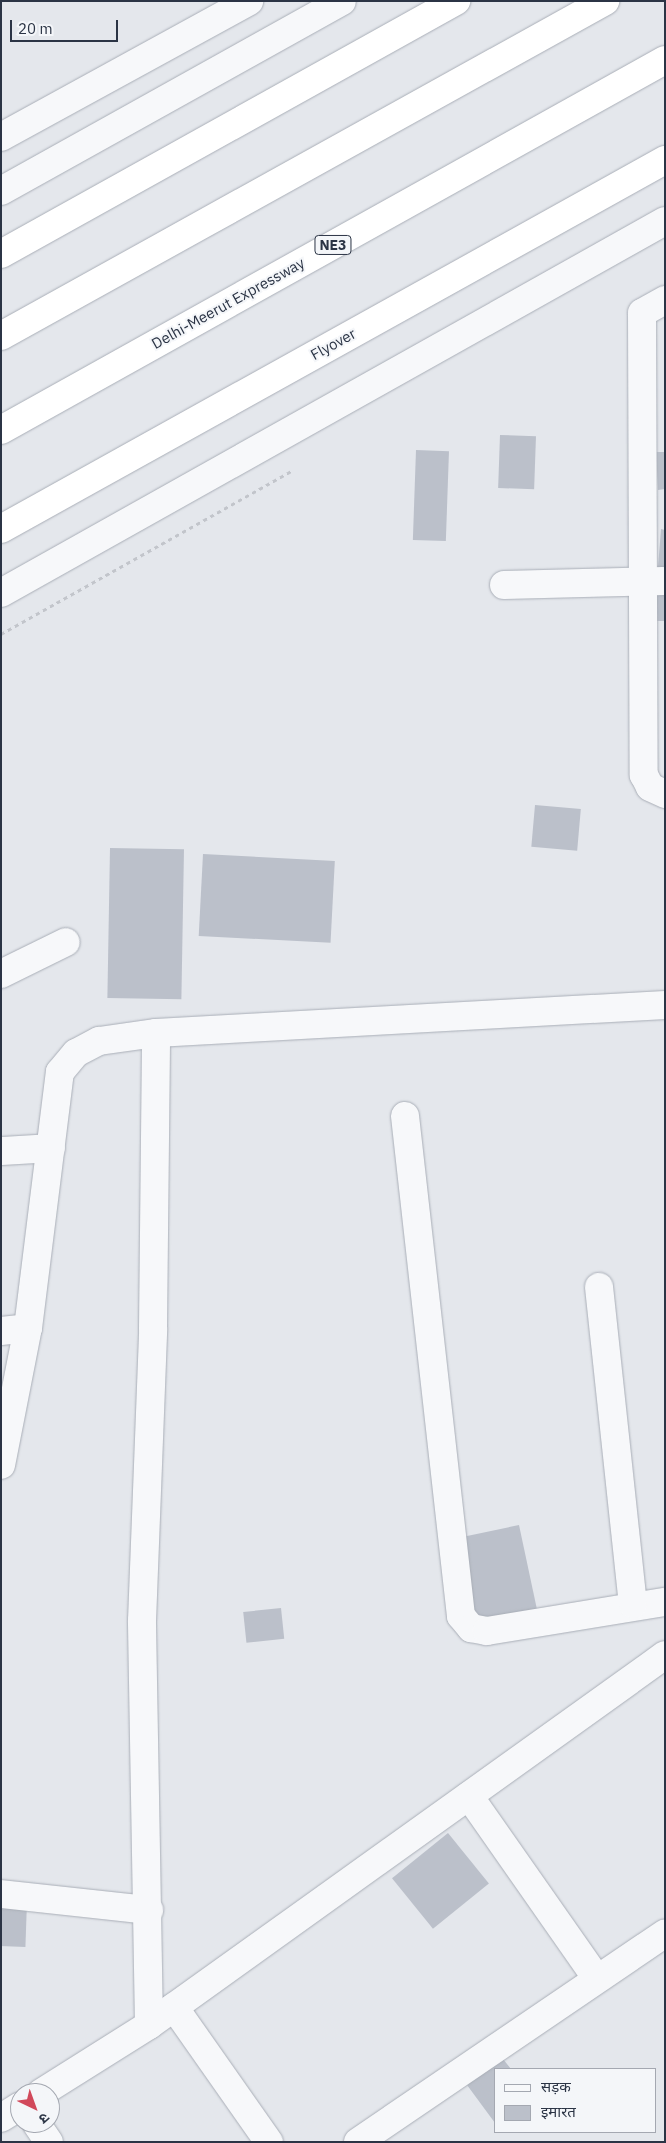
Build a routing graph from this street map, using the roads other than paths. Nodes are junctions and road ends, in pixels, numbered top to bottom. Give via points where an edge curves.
1 (248, 1) edge
2 (342, 1) edge
3 (456, 1) edge
4 (605, 1) edge
5 (665, 60) edge
6 (1, 136) edge
7 (665, 160) edge
8 (1, 191) edge
9 (665, 221) edge
10 (1, 254) edge
11 (665, 300) edge
12 (1, 336) edge
13 (1, 430) edge
14 (1, 529) edge
15 (656, 581) edge
16 (504, 585) dead end
17 (1, 593) edge
18 (665, 794) edge
19 (66, 942) dead end
20 (1, 974) edge
21 (665, 1005) edge
22 (156, 1033) junction
23 (405, 1116) dead end
24 (51, 1148) junction
25 (1, 1151) edge
26 (599, 1287) dead end
27 (28, 1328) junction
28 (1, 1331) edge
29 (1, 1465) edge
30 (665, 1602) edge
31 (633, 1604) junction
32 (665, 1655) edge
33 (469, 1796) junction
34 (1, 1894) edge
35 (149, 1910) junction
36 (665, 1933) edge
37 (596, 1979) junction
38 (174, 2007) junction
39 (149, 2025) junction
40 (57, 2083) edge
41 (269, 2142) edge
42 (358, 2142) edge

1 - 6 street
2 - 8 street
3 - 10 highway
4 - 12 highway
5 - 13 highway, Delhi-Meerut Expressway / NE3
7 - 14 highway, Flyover
9 - 17 street
11 - 15 street via 642,313
15 - 16 street
15 - 18 street via 644,775 650,787
19 - 20 street
21 - 22 street
22 - 24 street via 99,1041 76,1053 60,1072
22 - 35 street via 153,1328 142,1621
23 - 31 street via 461,1616 471,1628 487,1631
24 - 25 street
24 - 27 street
26 - 31 street
27 - 28 street
27 - 29 street
30 - 31 street
32 - 33 street
33 - 37 street
33 - 38 street
34 - 35 street
35 - 39 street
36 - 37 street
37 - 42 street
38 - 39 street
38 - 41 street
39 - 40 street

